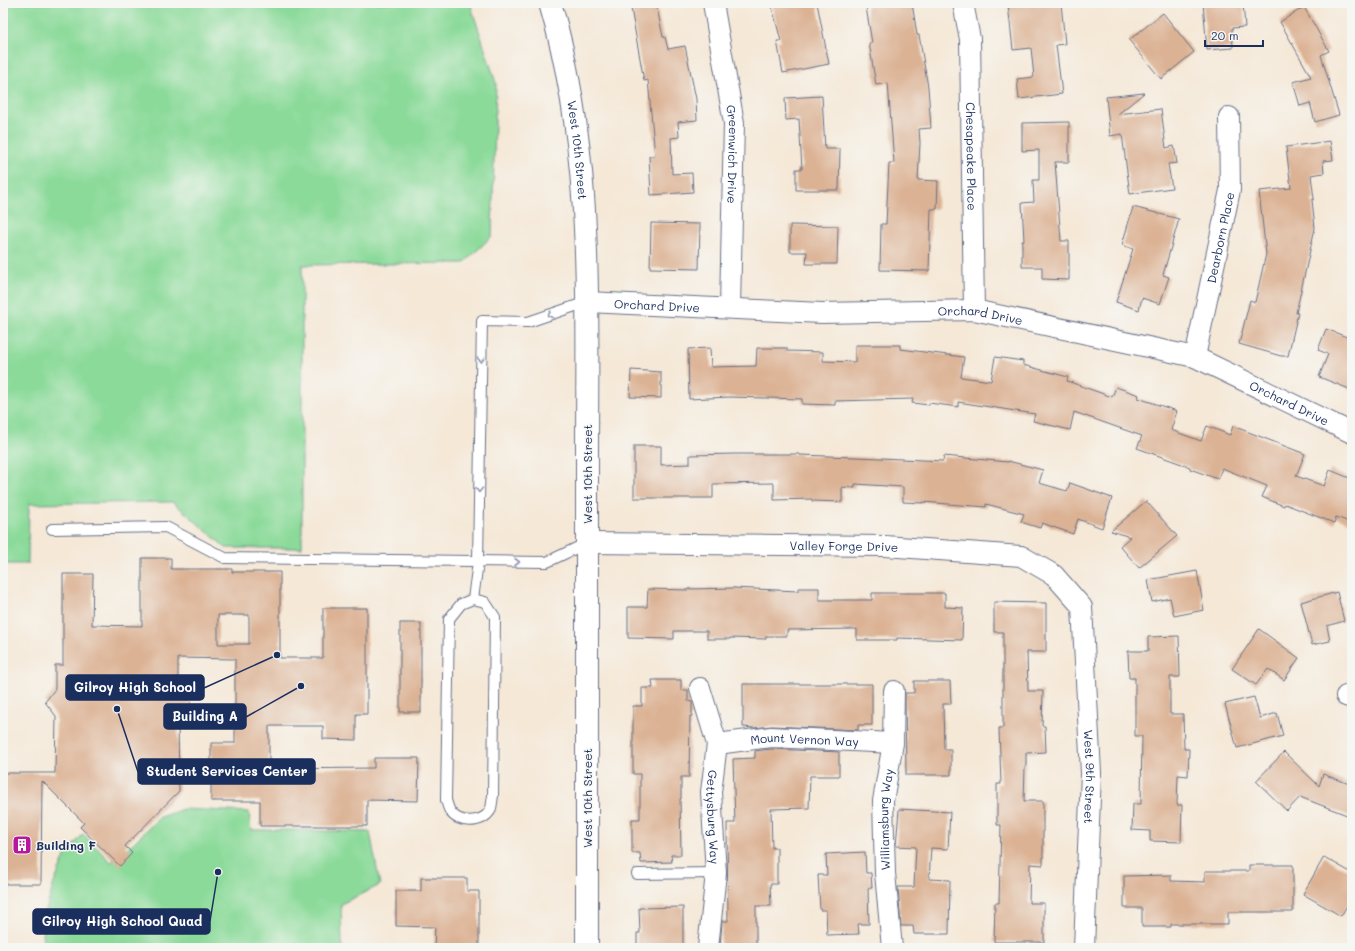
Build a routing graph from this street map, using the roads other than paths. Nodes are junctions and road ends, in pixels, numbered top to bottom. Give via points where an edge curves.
1 (550, 3) edge
2 (713, 3) edge
3 (963, 3) edge
4 (1229, 117) dead end
5 (587, 302) junction
6 (730, 308) junction
7 (974, 310) junction
8 (1195, 357) junction
9 (1352, 433) edge
10 (52, 529) dead end
11 (587, 543) junction
12 (478, 562) junction
13 (473, 599) junction
14 (1082, 607) joint
15 (700, 688) dead end
16 (894, 691) dead end
17 (717, 744) junction
18 (893, 744) junction
19 (716, 873) junction
20 (637, 874) dead end
21 (587, 948) edge
22 (708, 948) edge
23 (892, 948) edge
24 (1084, 948) edge

1 - 5 street, West 10th Street via 569,81 580,149
2 - 6 street, Greenwich Drive via 734,123
3 - 7 street, Chesapeake Place via 970,39
4 - 8 street, Dearborn Place via 1230,190
5 - 6 street, Orchard Drive
5 - 11 street, West 10th Street
5 -> 12 lane via 528,322 482,321
6 - 7 street, Orchard Drive via 822,313
7 - 8 street, Orchard Drive
8 - 9 street, Orchard Drive
10 - 12 lane via 166,527 225,558
12 -> 11 lane via 546,562
11 - 14 street, Valley Forge Drive via 885,546 1020,556 1054,576
11 - 21 street, West 10th Street
12 - 13 lane
13 - 13 lane via 461,604 449,619 446,800 450,812 461,819 473,821 483,819 490,810 493,796 495,617 485,602
14 - 24 street, West 9th Street via 1091,773
15 - 17 street, Gettysburg Way
16 - 18 street, Williamsburg Way
17 - 18 street, Mount Vernon Way via 770,736
17 - 19 street, Gettysburg Way via 711,792
18 - 23 street, Williamsburg Way via 883,801 885,873
19 - 20 lane
19 - 22 street, Gettysburg Way

